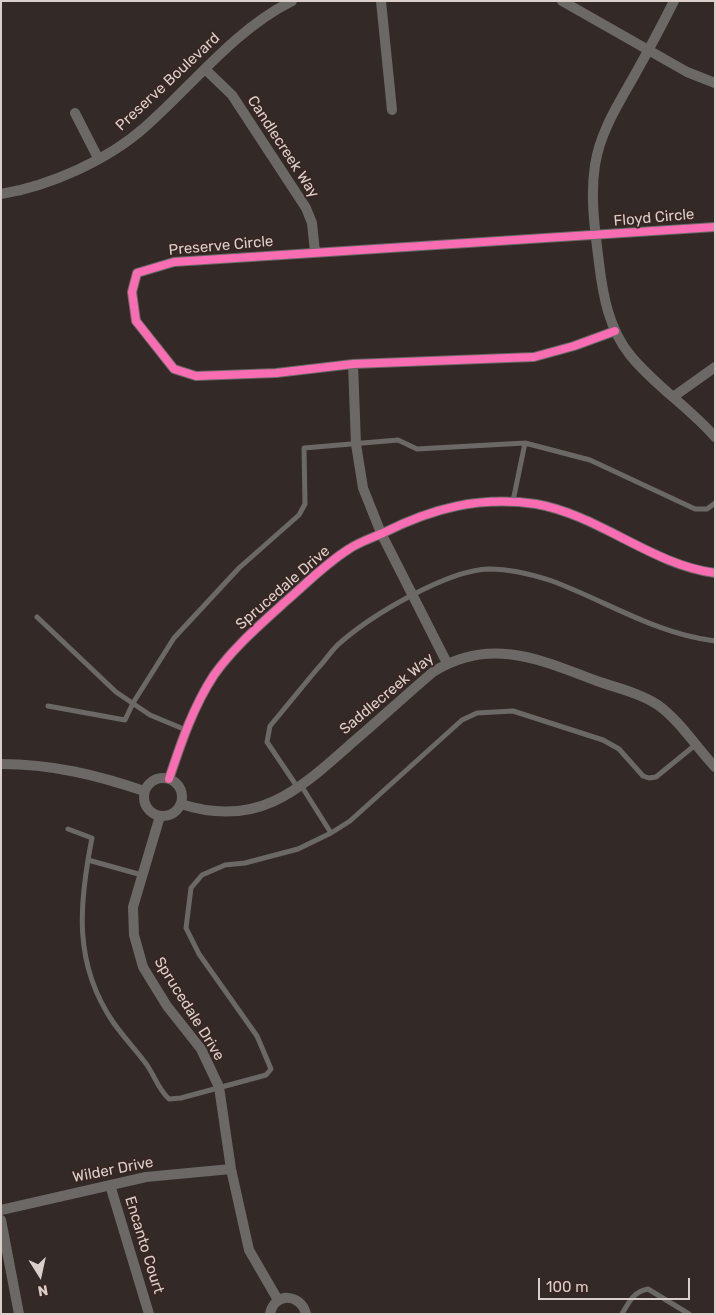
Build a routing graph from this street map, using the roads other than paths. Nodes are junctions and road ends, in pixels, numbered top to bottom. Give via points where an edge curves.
1 (292, 1) edge
2 (381, 1) edge
3 (562, 1) edge
4 (674, 1) edge
5 (649, 48) junction
6 (205, 69) junction
7 (715, 82) edge
8 (392, 110) dead end
9 (75, 113) dead end
10 (98, 158) junction
11 (1, 194) edge
12 (715, 227) edge
13 (595, 236) junction
14 (315, 252) junction
15 (615, 331) junction
16 (353, 364) junction
17 (715, 366) edge
18 (673, 397) junction
19 (715, 437) edge
20 (356, 444) junction
21 (525, 444) junction
22 (513, 502) junction
23 (715, 503) edge
24 (381, 533) junction
25 (715, 573) edge
26 (412, 595) junction
27 (37, 617) dead end
28 (715, 641) edge
29 (447, 663) junction
30 (132, 703) junction
31 (48, 706) dead end
32 (186, 730) junction
33 (694, 746) junction
34 (1, 764) edge
35 (715, 767) edge
36 (169, 779) junction
37 (300, 788) junction
38 (144, 792) junction
39 (181, 804) junction
40 (160, 816) junction
41 (68, 829) dead end
42 (331, 833) junction
43 (88, 860) junction
44 (142, 875) junction
45 (218, 1087) junction
46 (231, 1169) junction
47 (110, 1185) junction
48 (1, 1210) edge
49 (1, 1220) edge
50 (278, 1300) junction
51 (19, 1314) edge
52 (148, 1314) edge
53 (270, 1314) edge
54 (306, 1314) edge
55 (622, 1314) edge
56 (689, 1314) edge

1 - 6 street, Preserve Boulevard via 232,42
2 - 8 street
3 - 5 street
4 - 5 street
5 - 7 street via 687,72
5 - 13 street via 608,123 595,163 592,194
6 - 10 street, Preserve Boulevard via 144,128
6 - 14 street, Candlecreek Way via 232,95 306,208 312,223
9 - 10 street
10 - 11 street, Preserve Boulevard via 74,172
12 - 13 street, Floyd Circle
13 - 14 street, Preserve Circle
13 - 15 street via 602,295
14 - 16 street, Preserve Circle via 174,262 137,273 132,292 136,321 174,369 196,376 276,373
15 - 16 street, Preserve Circle via 534,357
15 - 18 street via 630,355
16 - 20 street
17 - 18 street
18 - 19 street
20 - 21 lane via 398,440 417,449
20 - 24 street via 363,488
20 - 30 lane via 304,448 305,504 298,515 239,568 174,638
21 - 22 lane
21 - 23 lane via 590,460 695,510
22 - 24 street, Sprucedale Drive via 456,505 428,512
22 - 25 street, Sprucedale Drive via 558,510 668,559
24 - 26 street
24 - 32 street, Sprucedale Drive via 350,548 327,565 231,653 214,676
26 - 28 lane via 462,574 487,569 518,571 552,581 663,630
26 - 29 street
26 - 37 lane via 383,611 340,643 270,726 267,742
27 - 30 lane via 116,692
29 - 33 street, Saddlecreek Way via 496,652 539,660 658,705
29 - 37 street, Saddlecreek Way
30 - 31 lane via 127,717 120,721
30 - 32 lane via 150,715
32 - 36 street, Sprucedale Drive
33 - 35 street, Saddlecreek Way
33 - 42 lane via 649,778 643,776 618,749 603,740 513,711 477,713 462,720 350,821
34 - 38 street via 81,771
36 - 38 street via 154,780
36 - 39 street via 179,788
37 - 39 street, Saddlecreek Way via 261,807 236,812
37 - 42 lane
38 - 40 street via 148,809
39 - 40 street via 171,814
40 - 44 street, Sprucedale Drive
41 - 43 lane via 92,838
42 - 45 lane via 298,849 225,865 202,875 191,888 186,928 199,954 257,1036 271,1069 266,1075
43 - 44 lane
43 - 45 lane via 83,884 82,942 101,1001 113,1022 169,1099
44 - 45 street, Sprucedale Drive via 133,907 134,935 143,967 167,1006 200,1049
45 - 46 street, Sprucedale Drive
46 - 47 street, Wilder Drive via 146,1177
46 - 50 street, Sprucedale Drive via 249,1250
47 - 48 street, Wilder Drive
47 - 52 street, Encanto Court
49 - 51 street
50 - 53 street
50 - 54 street via 296,1299
55 - 56 lane via 632,1296 648,1289

